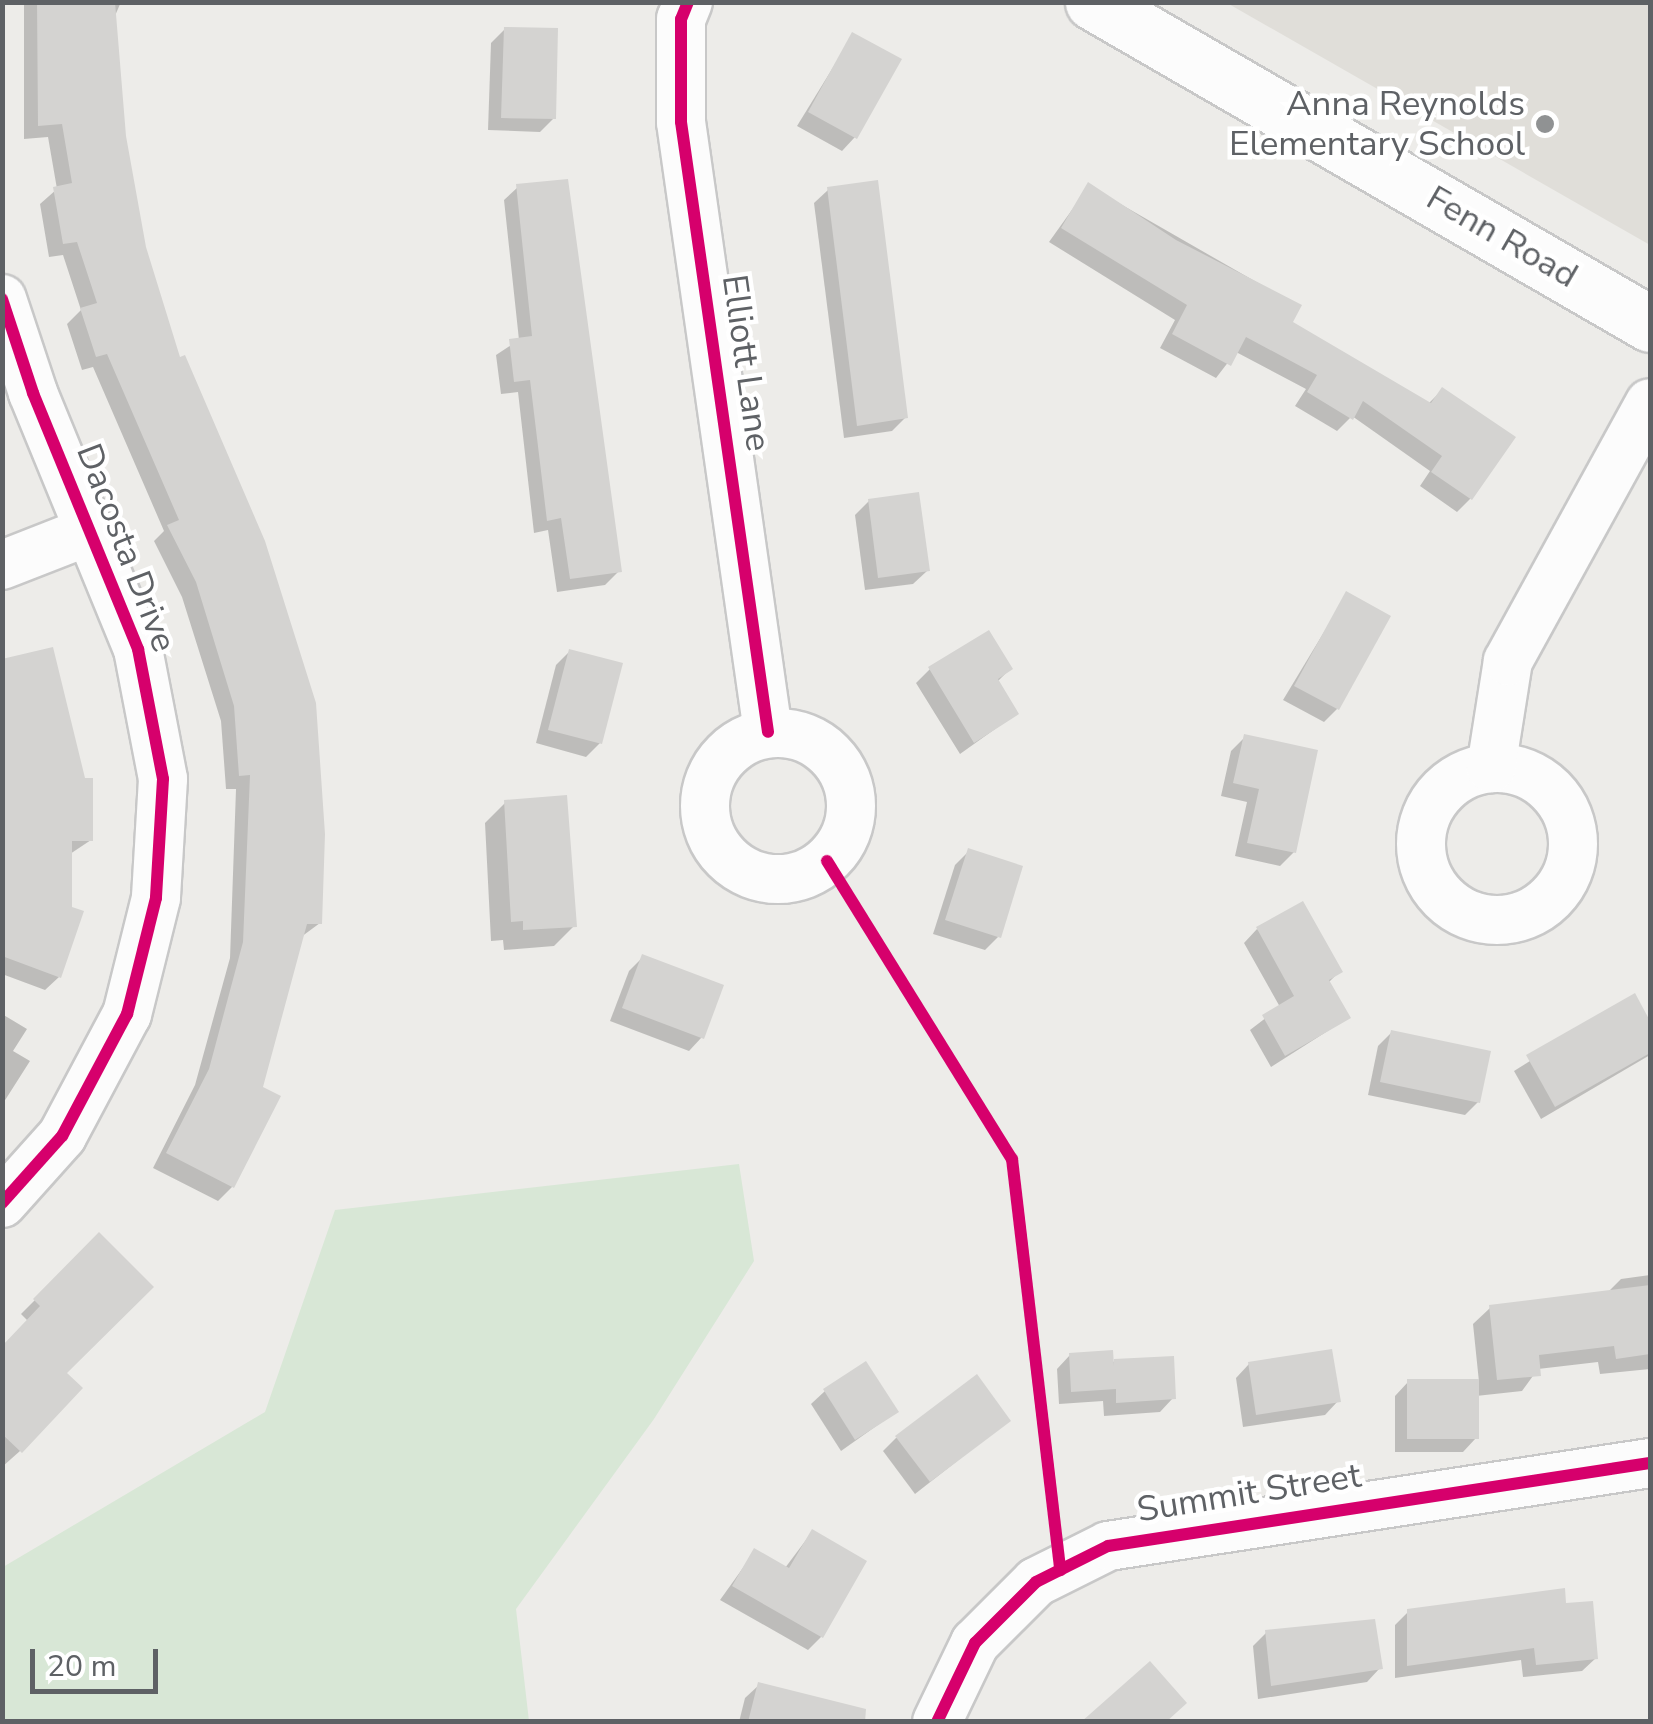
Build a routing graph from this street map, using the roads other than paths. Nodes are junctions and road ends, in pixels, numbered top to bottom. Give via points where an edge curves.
1 (688, 2) edge
2 (1093, 2) edge
3 (2, 300) edge
4 (1650, 324) edge
5 (1650, 404) edge
6 (89, 531) junction
7 (2, 565) edge
8 (768, 732) dead end
9 (1491, 768) dead end
10 (2, 1203) edge
11 (1650, 1463) edge
12 (938, 1722) edge

1 - 8 street, Elliott Lane via 681,20 680,122
2 - 4 street, Fenn Road
3 - 6 street, Dacosta Drive
5 - 9 street via 1508,661
6 - 7 street
6 - 10 street, Dacosta Drive via 138,649 164,779 156,898 127,1014 62,1136
11 - 12 street, Summit Street via 1108,1546 1036,1582 974,1643

